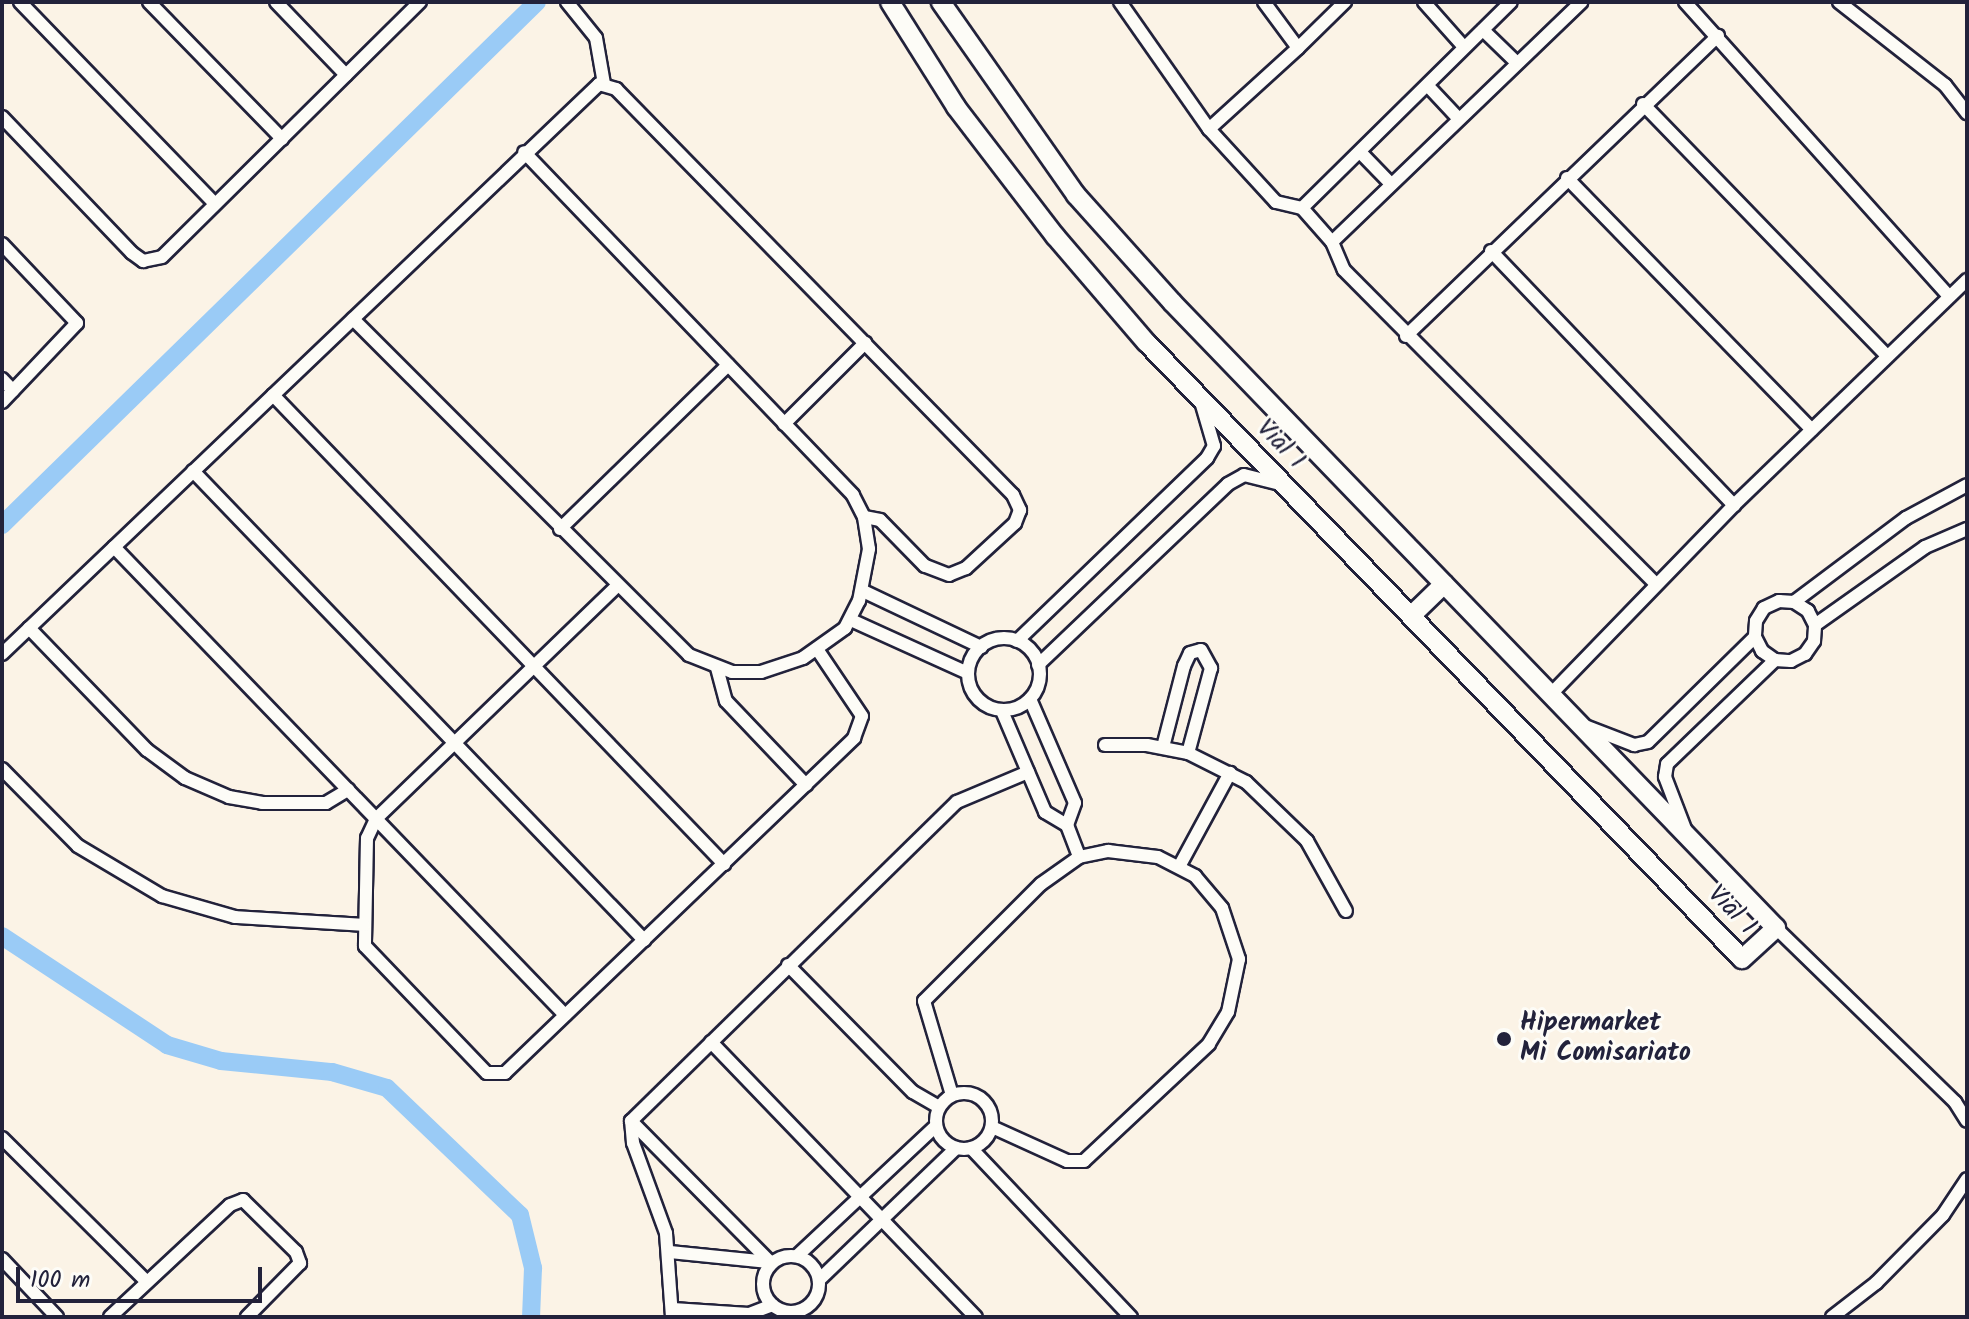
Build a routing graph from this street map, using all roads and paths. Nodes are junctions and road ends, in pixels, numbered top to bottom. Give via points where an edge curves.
1 (20, 2) edge
2 (149, 2) edge
3 (276, 2) edge
4 (567, 2) edge
5 (890, 2) edge
6 (941, 2) edge
7 (1120, 2) edge
8 (1264, 2) edge
9 (1345, 2) edge
10 (1424, 2) edge
11 (1511, 2) edge
12 (1581, 2) edge
13 (1685, 2) edge
14 (1839, 2) edge
15 (412, 5) edge
16 (1483, 30) junction
17 (1718, 36) junction
18 (1464, 47) junction
19 (1298, 48) junction
20 (1516, 62) junction
21 (346, 75) junction
22 (604, 84) junction
23 (1428, 86) junction
24 (1643, 104) junction
25 (1967, 113) edge
26 (2, 117) edge
27 (1458, 118) junction
28 (1209, 129) junction
29 (282, 139) junction
30 (524, 152) junction
31 (1360, 152) junction
32 (1567, 178) junction
33 (1390, 183) junction
34 (214, 203) junction
35 (1302, 208) junction
36 (1332, 242) junction
37 (2, 244) edge
38 (1491, 251) junction
39 (1967, 280) edge
40 (1949, 296) junction
41 (353, 319) junction
42 (1406, 336) junction
43 (865, 343) junction
44 (1887, 356) junction
45 (728, 365) junction
46 (2, 379) edge
47 (13, 391) junction
48 (273, 395) junction
49 (1199, 398) junction
50 (2, 402) edge
51 (784, 424) junction
52 (1812, 430) junction
53 (193, 471) junction
54 (1283, 485) junction
55 (1967, 485) edge
56 (1734, 505) junction
57 (864, 517) junction
58 (560, 529) junction
59 (1967, 529) edge
60 (114, 547) junction
61 (1444, 584) junction
62 (1656, 584) junction
63 (617, 586) junction
64 (863, 591) junction
65 (1794, 602) junction
66 (1411, 616) junction
67 (851, 620) junction
68 (1815, 625) junction
69 (29, 628) junction
70 (1755, 637) junction
71 (1017, 641) junction
72 (981, 647) junction
73 (817, 649) junction
74 (2, 654) edge
75 (1775, 660) junction
76 (1038, 665) junction
77 (534, 667) junction
78 (717, 668) junction
79 (968, 673) junction
80 (1551, 694) junction
81 (1030, 699) junction
82 (1002, 711) junction
83 (1579, 723) junction
84 (457, 741) junction
85 (1105, 745) dead end
86 (1163, 747) junction
87 (1188, 753) junction
88 (2, 769) edge
89 (1028, 772) junction
90 (1230, 773) junction
91 (806, 785) junction
92 (348, 790) junction
93 (376, 819) junction
94 (1067, 825) junction
95 (1689, 837) junction
96 (1079, 857) junction
97 (724, 864) junction
98 (1180, 865) junction
99 (1346, 911) dead end
100 (364, 925) junction
101 (1776, 928) junction
102 (644, 940) junction
103 (788, 965) junction
104 (565, 1015) junction
105 (711, 1042) junction
106 (952, 1095) junction
107 (939, 1107) junction
108 (631, 1121) junction
109 (1967, 1121) edge
110 (936, 1126) junction
111 (992, 1127) junction
112 (2, 1138) edge
113 (956, 1148) junction
114 (971, 1148) junction
115 (1967, 1179) edge
116 (860, 1197) junction
117 (883, 1220) junction
118 (670, 1252) junction
119 (797, 1256) junction
120 (2, 1259) edge
121 (771, 1263) junction
122 (819, 1280) junction
123 (147, 1282) junction
124 (772, 1305) junction
125 (811, 1312) edge
126 (672, 1313) edge
127 (57, 1317) edge
128 (110, 1317) edge
129 (247, 1317) edge
130 (976, 1317) edge
131 (1131, 1317) edge
132 (1832, 1317) edge

1 - 34 street
2 - 29 street
3 - 21 street
4 - 22 street via 596,38
5 - 49 street, Vial 1 via 956,107 1055,236
6 - 61 street, Vial 1 via 984,71 1076,195
7 - 28 street
8 - 19 street
9 - 19 street
10 - 18 street
11 - 16 street
12 - 20 street
13 - 17 street
14 - 25 street via 1945,85
15 - 21 street
16 - 18 street
16 - 20 street
17 - 24 street
17 - 40 street
18 - 23 street
19 - 28 street
20 - 27 street
21 - 29 street
22 - 30 street via 591,88
22 - 43 street via 616,89
23 - 27 street
23 - 31 street
24 - 32 street
24 - 44 street
26 - 34 street via 143,261 162,257
27 - 33 street
28 - 35 street via 1276,202
29 - 34 street
30 - 41 street
30 - 45 street
31 - 33 street
31 - 35 street
32 - 38 street
32 - 52 street
33 - 36 street
35 - 36 street
36 - 42 street via 1344,270
37 - 47 street via 77,323
38 - 42 street
38 - 56 street
39 - 40 street
40 - 44 street
41 - 48 street
41 - 58 street
42 - 62 street
43 - 51 street
43 - 57 street via 1013,495 1020,510 1015,523 966,568 949,575 925,566 880,520
44 - 52 street
45 - 51 street
45 - 58 street
46 - 47 street
47 - 50 street
48 - 53 street
48 - 77 street
49 - 54 street, Vial 1
49 - 71 street via 1214,446 1207,458
51 - 57 street via 853,495
52 - 56 street
53 - 60 street
53 - 84 street
54 - 66 street, Vial 1
54 - 76 street via 1244,475 1228,484
55 - 65 street via 1906,518
56 - 62 street
57 - 64 street via 869,549
58 - 63 street
59 - 68 street via 1925,547
60 - 69 street
60 - 92 street
61 - 66 street
61 - 80 street, Vial 1
62 - 80 street
63 - 77 street
63 - 78 street via 677,647
64 - 67 street
64 - 72 street
65 - 68 street via 1808,611
65 - 70 street via 1764,608
66 - 101 street, Vial 1 via 1742,959
67 - 73 street
67 - 79 street
68 - 75 street via 1805,654 1791,661
69 - 74 street
69 - 92 street via 147,750 185,778 229,797 262,803 326,803
70 - 75 street
70 - 83 street via 1648,742 1634,745
71 - 72 street via 992,640
71 - 76 street
72 - 79 street
73 - 78 street via 761,672
73 - 91 street via 862,721 854,738
75 - 95 street via 1667,764 1665,777
76 - 81 street via 1040,677
77 - 84 street
77 - 97 street
78 - 91 street via 726,701
79 - 82 street via 976,696
80 - 83 street, Vial 1
81 - 82 street
81 - 94 street via 1075,803
82 - 89 street
83 - 95 street, Vial 1
84 - 93 street
84 - 102 street
85 - 86 street
86 - 87 street
86 - 87 street via 1184,666 1190,653 1201,650 1211,668
87 - 90 street
88 - 100 street via 78,846 162,896 235,917
89 - 94 street via 1045,812
89 - 103 street via 957,802
90 - 98 street
90 - 99 street via 1292,822 1319,858
91 - 97 street
92 - 93 street
93 - 100 street via 367,838
93 - 104 street
94 - 96 street
95 - 101 street, Vial 1
96 - 98 street via 1126,851
96 - 106 street via 1041,884 927,995 924,1013
97 - 102 street
98 - 111 street via 1217,900 1237,948 1233,997 1216,1034 1084,1161 1067,1161
100 - 104 street via 365,946 374,958 487,1073 505,1073
101 - 109 street via 1955,1102
102 - 104 street
103 - 105 street
103 - 107 street via 913,1092
105 - 108 street
105 - 116 street
106 - 107 street
106 - 111 street via 982,1098
107 - 110 street
108 - 118 street via 633,1143
108 - 121 street
110 - 113 street
110 - 116 street
111 - 114 street
112 - 123 street
113 - 114 street
113 - 117 street
114 - 131 street
115 - 132 street via 1943,1215 1876,1283
116 - 117 street
116 - 119 street
117 - 122 street
117 - 130 street
118 - 121 street
118 - 126 street
119 - 121 street
119 - 122 street via 815,1269
120 - 127 street
121 - 124 street via 762,1289
122 - 125 street
123 - 128 street
123 - 129 street via 230,1205 247,1201 300,1263
124 - 125 street via 789,1313
124 - 126 street via 749,1314

